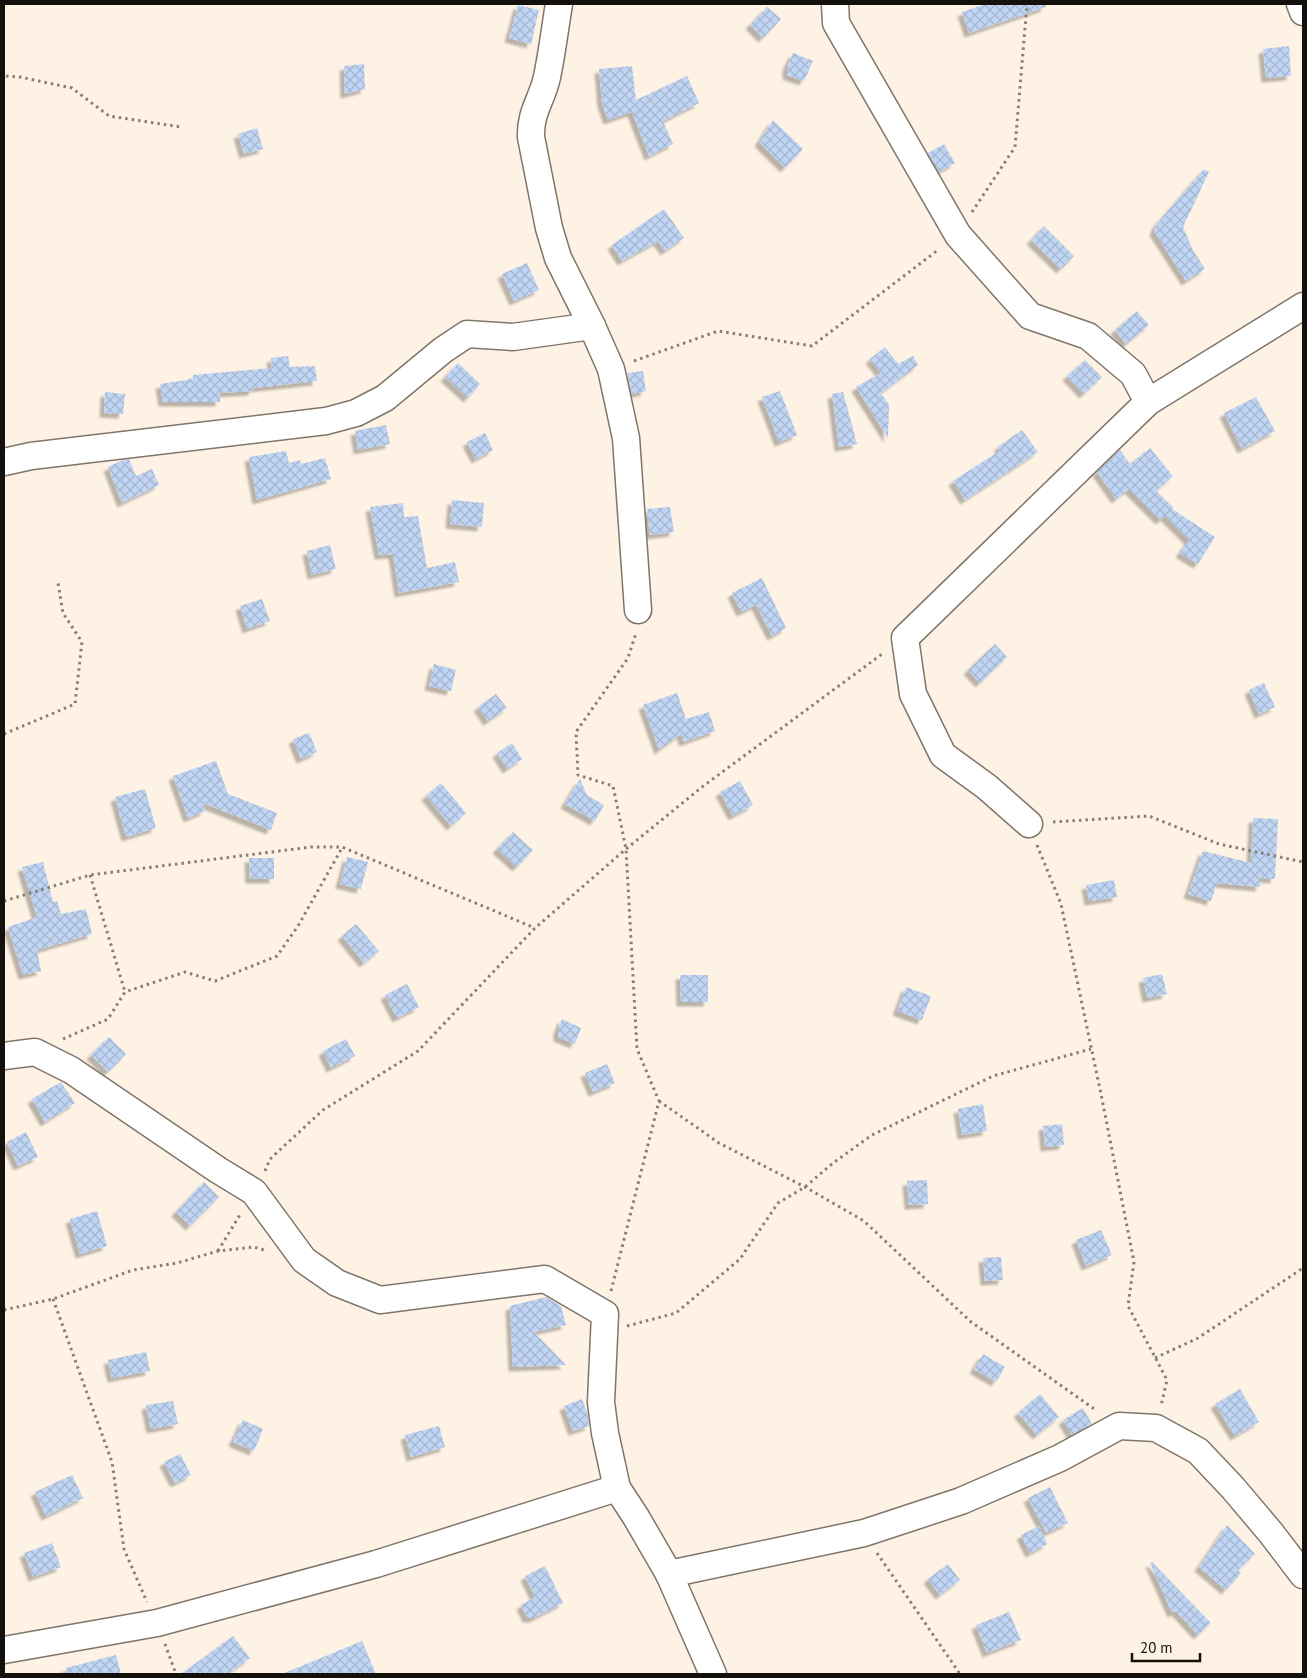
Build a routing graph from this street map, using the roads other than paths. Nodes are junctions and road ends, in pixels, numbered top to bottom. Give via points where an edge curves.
1 (559, 4) edge
2 (835, 4) edge
3 (1300, 4) edge
4 (1303, 12) edge
5 (1303, 306) edge
6 (592, 326) junction
7 (1148, 402) junction
8 (4, 462) edge
9 (638, 610) road end
10 (1029, 824) road end
11 (4, 1056) edge
12 (617, 1488) junction
13 (669, 1574) junction
14 (1303, 1576) edge
15 (4, 1650) edge
16 (713, 1674) edge

1 - 6 street via 546,80 530,125 531,137 558,258
2 - 7 street via 836,23 958,234 1030,316 1088,336 1133,374
3 - 4 street
5 - 7 street
6 - 8 street via 513,337 467,334 385,398 356,413 326,421 31,456
6 - 9 street via 611,369 626,438
7 - 10 street via 905,638 913,694 943,755 987,787
11 - 12 street via 36,1052 70,1070 254,1192 304,1260 337,1283 380,1300 545,1279 605,1323 601,1402
12 - 13 street
12 - 15 street via 376,1564 157,1623
13 - 14 street via 864,1534 961,1501 1060,1458 1119,1426 1156,1428 1198,1451 1271,1533
13 - 16 street

